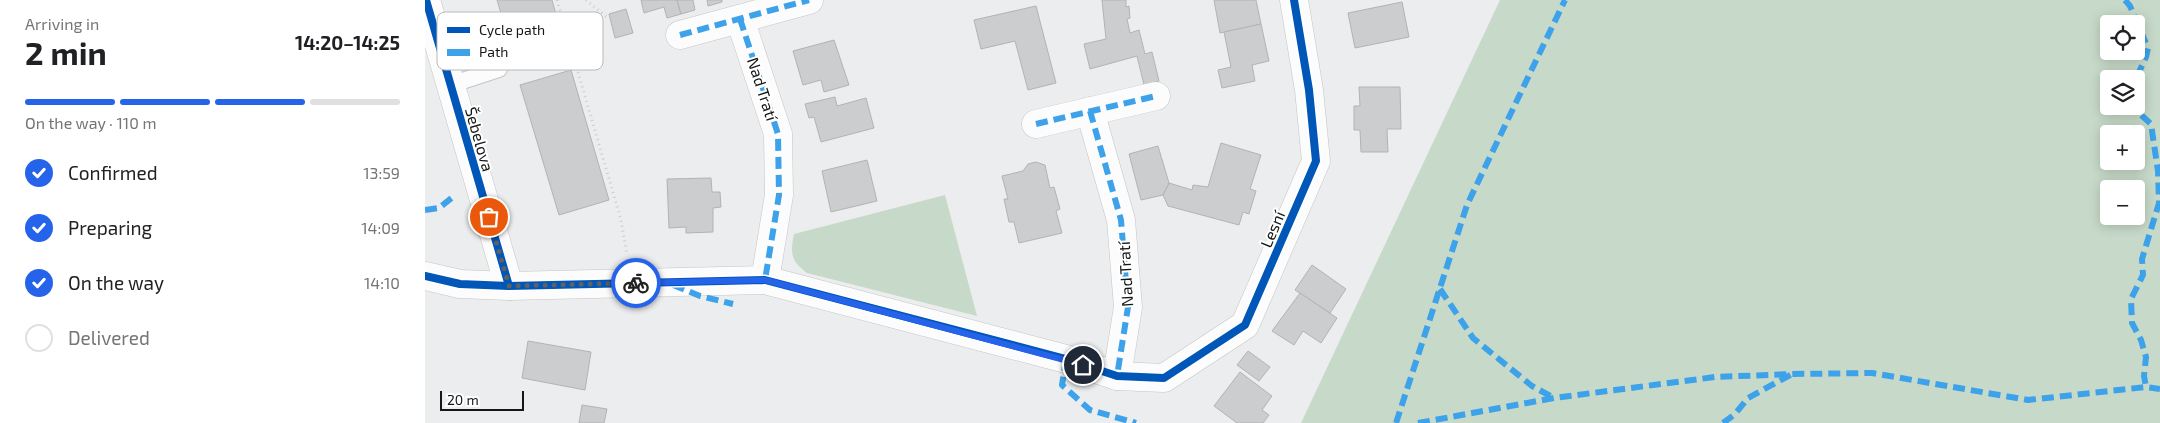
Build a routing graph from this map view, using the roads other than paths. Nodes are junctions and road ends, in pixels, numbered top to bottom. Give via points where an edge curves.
1 (426, 0) edge
2 (809, 0) edge
3 (1294, 0) edge
4 (740, 19) junction
5 (680, 35) dead end
6 (437, 39) edge
7 (446, 70) edge
8 (496, 70) edge
9 (450, 85) junction
10 (1156, 96) dead end
11 (1091, 111) junction
12 (1036, 124) dead end
13 (425, 276) edge
14 (765, 280) junction
15 (509, 286) junction
16 (1117, 376) junction

1 - 6 street, Šebelova
2 - 4 street
3 - 16 street, Lesní via 1309,90 1316,161 1245,325 1164,378
4 - 5 street
4 - 14 street, Nad Tratí via 778,134 779,195
7 - 9 street, Šebelova
8 - 9 lane
9 - 15 street, Šebelova
10 - 11 street
11 - 12 street
11 - 16 street, Nad Tratí via 1121,220 1128,308
13 - 15 street via 460,284
14 - 15 street
14 - 16 street via 1066,359

